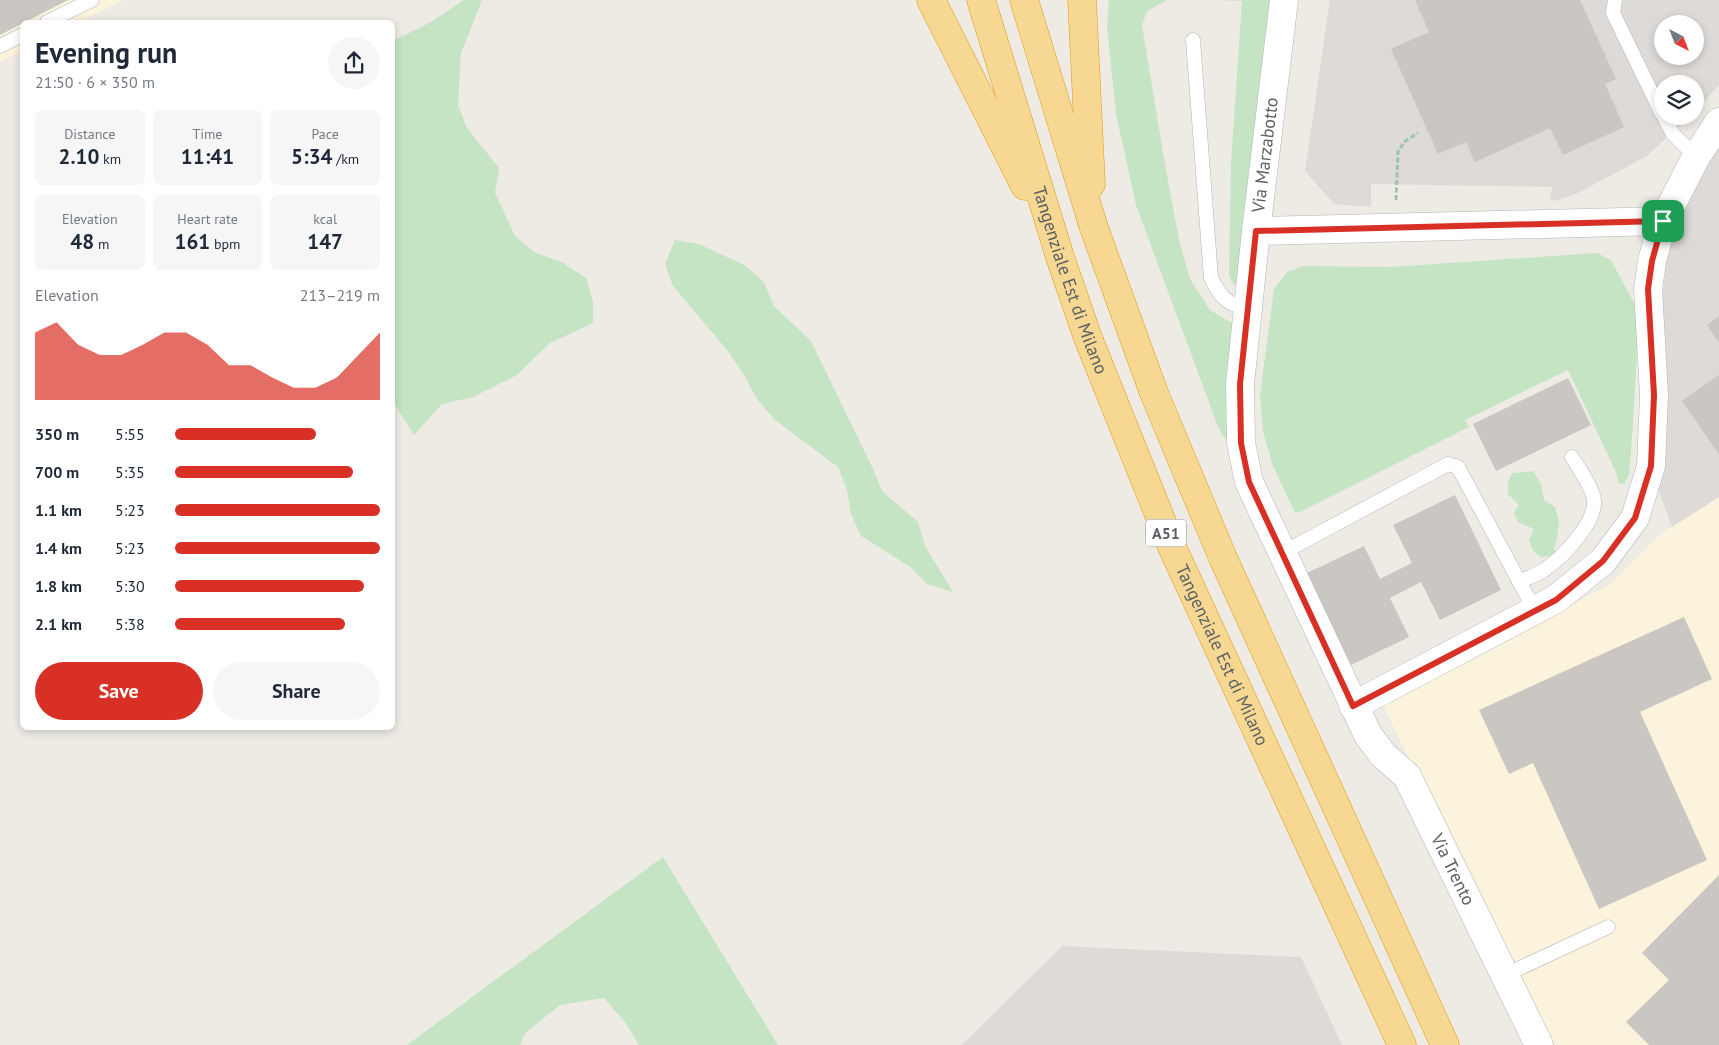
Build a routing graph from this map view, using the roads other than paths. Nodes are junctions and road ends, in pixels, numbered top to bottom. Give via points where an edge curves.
1 (92, 0) edge
2 (931, 0) edge
3 (981, 0) edge
4 (1024, 0) edge
5 (1082, 0) edge
6 (1284, 0) edge
7 (1615, 0) edge
8 (51, 20) edge
9 (20, 36) edge
10 (1193, 40) dead end
11 (0, 46) edge
12 (1654, 97) edge
13 (1719, 122) edge
14 (1668, 125) edge
15 (1696, 157) junction
16 (1663, 221) junction
17 (1094, 228) junction
18 (1256, 231) junction
19 (1060, 257) junction
20 (1248, 308) junction
21 (1572, 457) dead end
22 (1282, 553) junction
23 (1520, 582) junction
24 (1535, 611) junction
25 (1353, 706) junction
26 (1608, 927) dead end
27 (1505, 975) junction
28 (1402, 1045) edge
29 (1445, 1045) edge
30 (1539, 1045) edge

1 - 8 lane
2 - 19 highway
3 - 19 highway, Tangenziale Est di Milano / A51
4 - 17 highway, A51
5 - 17 highway
6 - 18 street, Via Marzabotto
7 - 12 lane via 1613,13
9 - 11 lane
10 - 20 lane via 1211,278 1220,296 1232,304
13 - 15 street
14 - 15 lane
15 - 16 street
16 - 18 street
16 - 24 street via 1648,289 1654,395 1651,466 1635,518 1603,561 1556,600
17 - 29 highway, A51 via 1154,393 1223,558
18 - 20 street, Via Marzabotto
19 - 28 highway, Tangenziale Est di Milano / A51 via 1088,338 1172,547
20 - 22 street, Via Marzabotto via 1240,384 1241,443 1249,482
21 - 23 lane via 1594,496 1594,512 1561,556 1544,570
22 - 23 lane via 1448,464 1458,467
22 - 25 street, Via Marzabotto
23 - 24 lane
24 - 25 street
25 - 27 street, Via Trento via 1383,755 1407,776
26 - 27 lane
27 - 30 street, Via Trento

